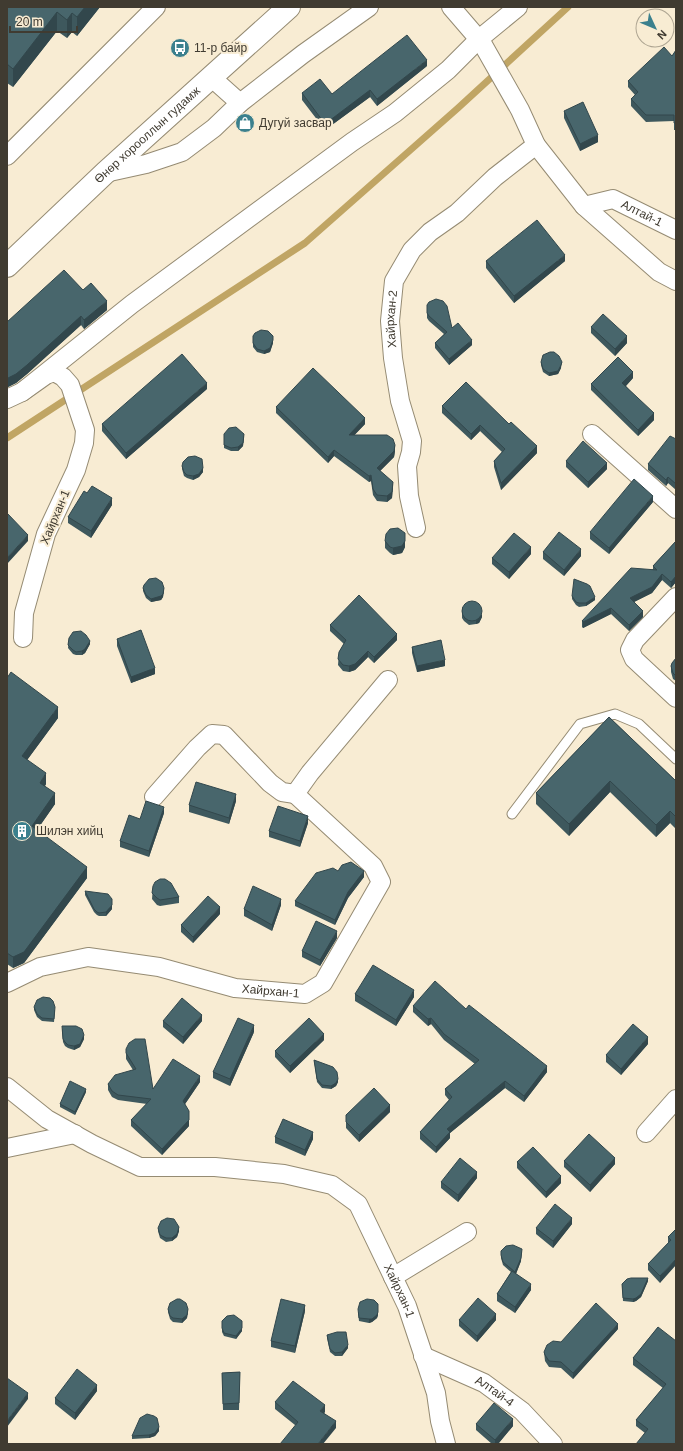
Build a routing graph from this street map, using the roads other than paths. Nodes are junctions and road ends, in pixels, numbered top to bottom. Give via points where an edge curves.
1 (156, 7) edge
2 (289, 7) edge
3 (370, 7) edge
4 (451, 7) edge
5 (518, 7) edge
6 (480, 41) junction
7 (212, 78) junction
8 (240, 103) junction
9 (536, 145) junction
10 (7, 156) edge
11 (105, 173) junction
12 (584, 206) junction
13 (676, 230) edge
14 (7, 266) edge
15 (676, 281) edge
16 (14, 396) edge
17 (592, 434) dead end
18 (676, 509) edge
19 (416, 528) dead end
20 (676, 597) edge
21 (23, 638) dead end
22 (388, 680) dead end
23 (676, 698) edge
24 (676, 759) edge
25 (294, 794) junction
26 (154, 797) dead end
27 (512, 814) dead end
28 (7, 983) edge
29 (7, 1087) edge
30 (676, 1099) edge
31 (646, 1132) dead end
32 (75, 1134) junction
33 (7, 1148) edge
34 (467, 1232) dead end
35 (393, 1276) junction
36 (423, 1356) junction
37 (446, 1444) edge
38 (553, 1444) edge

1 - 10 street
2 - 7 main road, Өнөр хорооллын гудамж
3 - 8 street
4 - 6 street
5 - 6 street
6 - 9 street via 520,110
6 - 16 street via 396,113 352,142 132,304
7 - 8 street
7 - 11 main road, Өнөр хорооллын гудамж
8 - 11 street via 214,128 182,152 146,164
9 - 12 street
9 - 19 street, Хайрхан-2 via 425,237 412,250 394,281 390,321 392,350 400,401 412,441 406,466
11 - 14 main road, Өнөр хорооллын гудамж
12 - 13 street, Алтай-1 via 613,199
12 - 15 street via 659,272
16 - 21 street, Хайрхан-1 via 54,372 70,385 85,430 76,470 46,534 24,613
17 - 18 street
20 - 23 street via 635,640 630,650 634,659
22 - 25 street
24 - 27 lane via 639,724 614,714 580,724
25 - 26 street, Хайрхан-1 via 282,792 270,783 224,734 212,734
25 - 28 street, Хайрхан-1 via 373,866 381,882 323,983 305,994 235,988 159,966 88,957 40,967
29 - 32 street, Хайрхан-1 via 47,1119
30 - 31 street
32 - 33 street
32 - 35 street, Хайрхан-1 via 140,1167 222,1168 284,1174 332,1185 358,1204
34 - 35 street
35 - 36 street, Хайрхан-1 via 407,1306
36 - 37 street, Хайрхан-1 via 436,1393
36 - 38 street, Алтай-4 via 484,1383 522,1411

